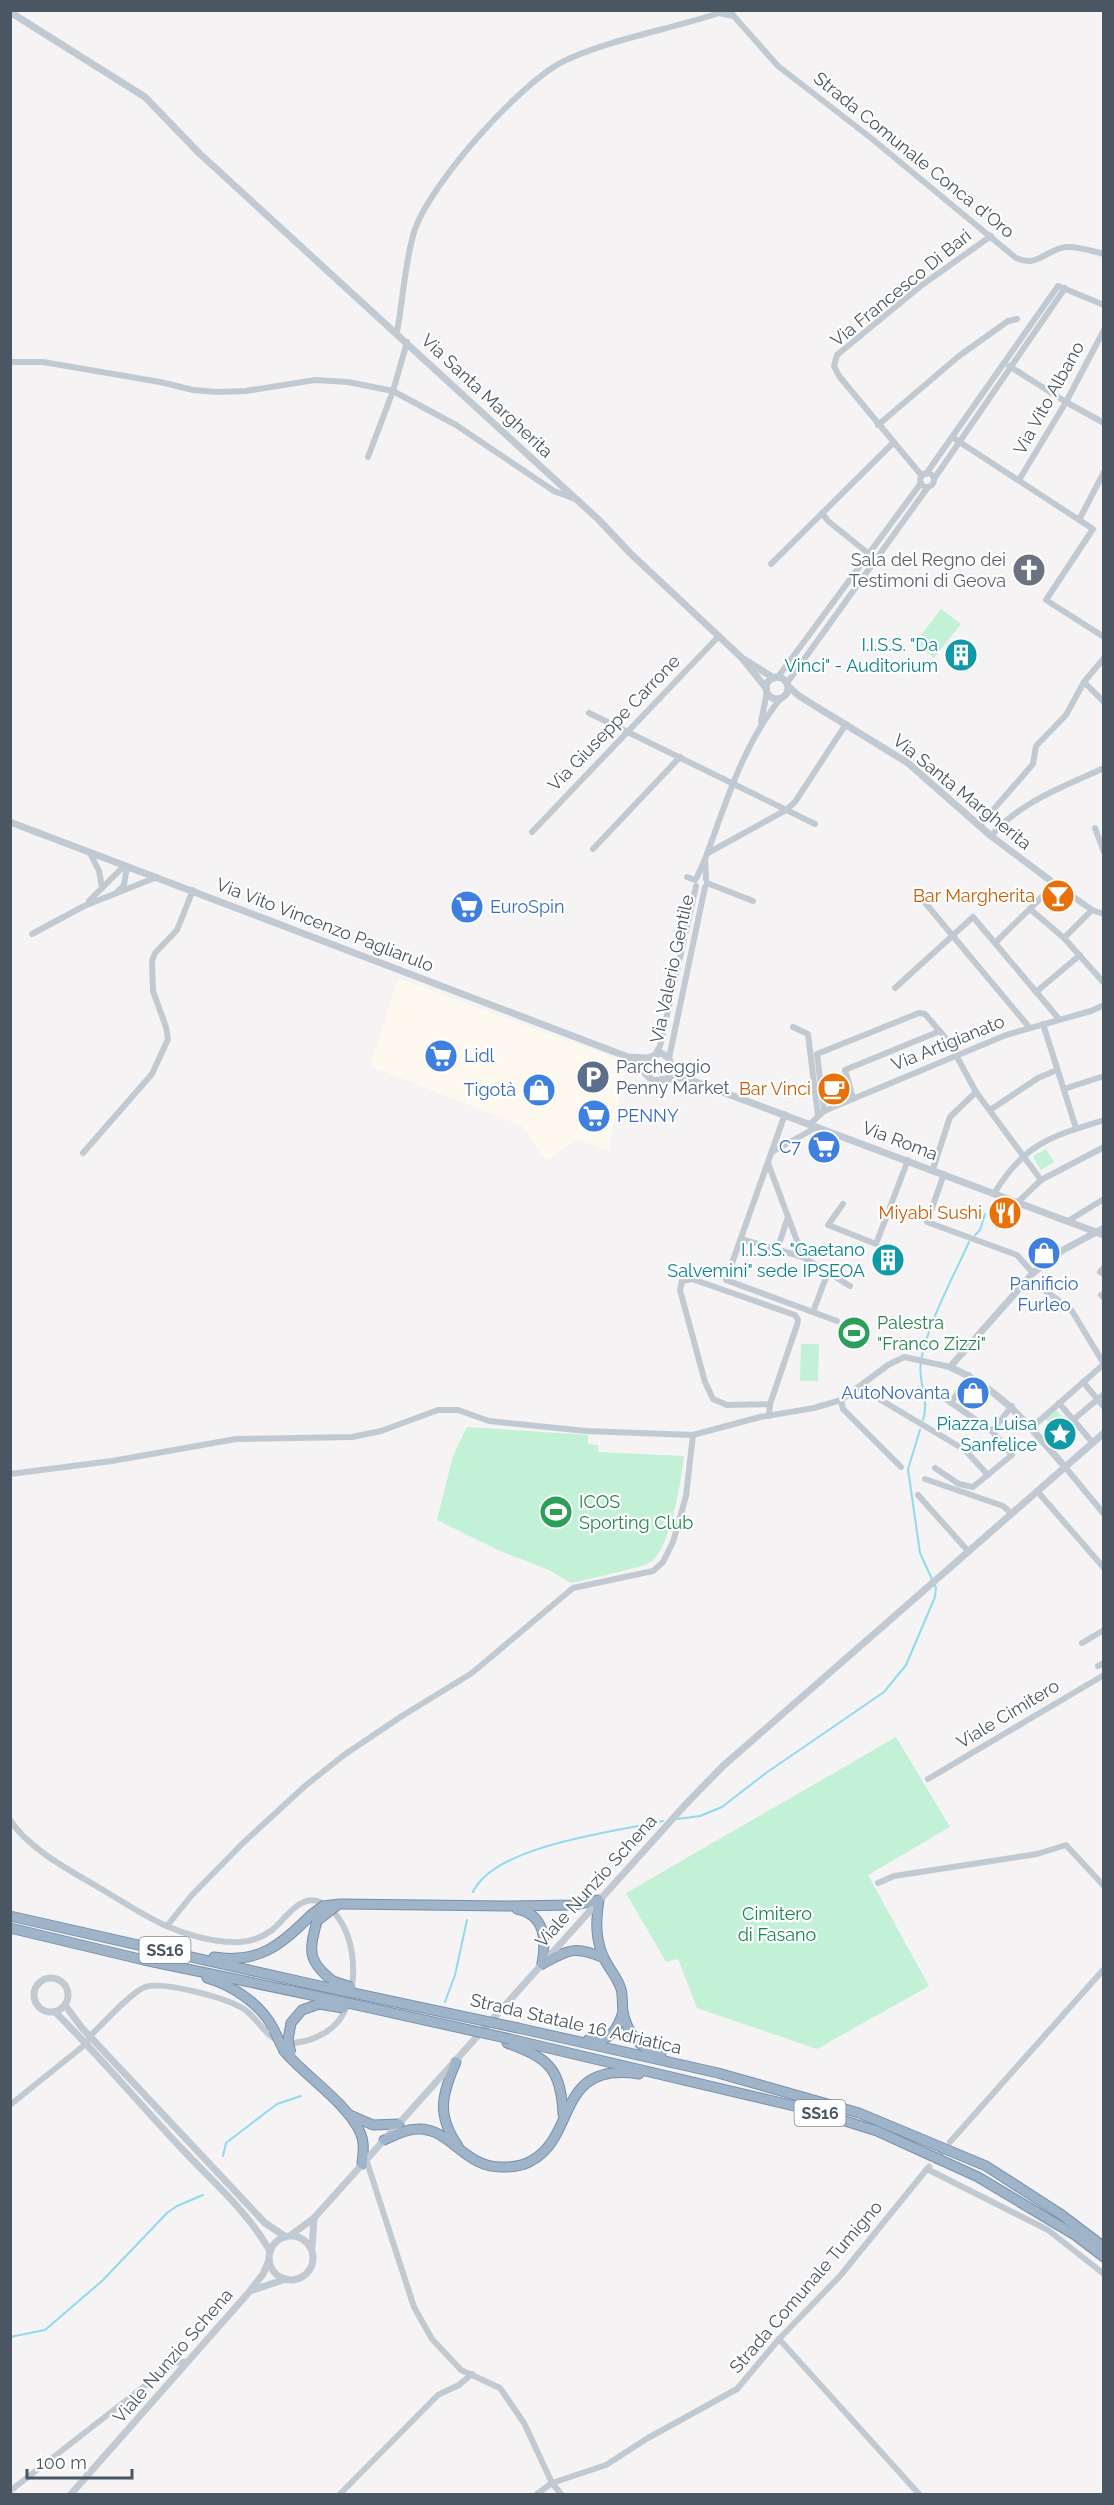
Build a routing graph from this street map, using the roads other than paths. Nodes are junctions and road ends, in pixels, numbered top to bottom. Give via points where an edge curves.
1 (10, 12) edge
2 (731, 13) edge
3 (991, 236) junction
4 (1104, 254) edge
5 (1065, 288) junction
6 (1104, 305) edge
7 (1017, 320) dead end
8 (1104, 330) edge
9 (397, 332) junction
10 (407, 342) junction
11 (10, 362) edge
12 (1005, 363) junction
13 (1012, 367) junction
14 (393, 392) junction
15 (1066, 402) junction
16 (1104, 423) edge
17 (878, 425) junction
18 (952, 437) junction
19 (893, 443) junction
20 (960, 443) junction
21 (368, 457) dead end
22 (1104, 472) edge
23 (923, 477) junction
24 (934, 479) junction
25 (1019, 480) junction
26 (928, 487) junction
27 (576, 500) junction
28 (822, 513) junction
29 (1079, 520) junction
30 (868, 554) junction
31 (771, 564) dead end
32 (719, 636) junction
33 (1104, 637) edge
34 (742, 658) junction
35 (1104, 658) edge
36 (776, 677) junction
37 (1084, 682) junction
38 (787, 685) junction
39 (766, 690) junction
40 (799, 696) junction
41 (782, 697) junction
42 (1104, 702) edge
43 (589, 713) dead end
44 (846, 724) junction
45 (759, 729) junction
46 (627, 731) junction
47 (680, 757) junction
48 (1104, 768) edge
49 (732, 783) junction
50 (786, 810) junction
51 (10, 822) edge
52 (815, 824) dead end
53 (980, 825) junction
54 (1095, 828) dead end
55 (532, 832) dead end
56 (992, 836) junction
57 (593, 849) dead end
58 (1104, 852) edge
59 (90, 854) junction
60 (707, 856) junction
61 (125, 866) junction
62 (157, 877) junction
63 (687, 877) dead end
64 (696, 881) junction
65 (706, 883) junction
66 (1054, 884) junction
67 (102, 888) junction
68 (193, 890) junction
69 (115, 893) junction
70 (917, 893) dead end
71 (753, 901) dead end
72 (84, 906) junction
73 (1030, 909) junction
74 (1092, 910) junction
75 (1103, 913) edge
76 (32, 934) dead end
77 (952, 937) junction
78 (1064, 938) junction
79 (995, 943) junction
80 (1080, 955) junction
81 (1104, 983) edge
82 (895, 988) dead end
83 (1036, 992) junction
84 (1104, 1005) edge
85 (1059, 1019) junction
86 (1043, 1024) junction
87 (793, 1027) dead end
88 (1029, 1027) junction
89 (940, 1031) junction
90 (656, 1053) junction
91 (955, 1055) junction
92 (628, 1057) junction
93 (648, 1058) junction
94 (669, 1058) junction
95 (673, 1067) junction
96 (1058, 1070) junction
97 (645, 1072) junction
98 (1104, 1076) edge
99 (685, 1078) junction
100 (667, 1079) junction
101 (1064, 1089) junction
102 (976, 1092) junction
103 (853, 1098) junction
104 (990, 1110) junction
105 (824, 1111) junction
106 (785, 1114) junction
107 (818, 1116) junction
108 (1104, 1120) edge
109 (814, 1125) junction
110 (1076, 1128) junction
111 (1104, 1147) edge
112 (772, 1152) junction
113 (83, 1153) dead end
114 (1024, 1156) junction
115 (908, 1160) junction
116 (768, 1163) junction
117 (933, 1169) junction
118 (944, 1174) junction
119 (1041, 1180) junction
120 (994, 1194) junction
121 (1104, 1200) edge
122 (1017, 1203) junction
123 (843, 1204) dead end
124 (788, 1216) junction
125 (1068, 1221) junction
126 (1104, 1228) edge
127 (1100, 1234) edge
128 (741, 1239) junction
129 (777, 1250) junction
130 (803, 1257) junction
131 (828, 1272) junction
132 (1031, 1276) junction
133 (850, 1286) dead end
134 (813, 1312) junction
135 (837, 1321) dead end
136 (1104, 1364) edge
137 (950, 1366) junction
138 (969, 1375) junction
139 (1083, 1383) junction
140 (859, 1387) junction
141 (927, 1391) dead end
142 (1104, 1394) edge
143 (841, 1400) junction
144 (1097, 1400) junction
145 (951, 1403) junction
146 (1059, 1403) junction
147 (770, 1404) junction
148 (1012, 1406) junction
149 (1104, 1407) edge
150 (769, 1416) junction
151 (1073, 1420) junction
152 (1031, 1428) junction
153 (992, 1431) junction
154 (1103, 1433) edge
155 (693, 1435) junction
156 (1092, 1442) junction
157 (902, 1467) dead end
158 (1065, 1467) junction
159 (935, 1468) dead end
160 (10, 1474) edge
161 (988, 1475) junction
162 (925, 1479) dead end
163 (1037, 1491) junction
164 (918, 1495) dead end
165 (1011, 1513) junction
166 (1104, 1514) edge
167 (968, 1551) junction
168 (1104, 1568) edge
169 (1104, 1630) edge
170 (1082, 1643) dead end
171 (1104, 1675) edge
172 (928, 1779) dead end
173 (10, 1820) edge
174 (878, 1883) dead end
175 (1104, 1886) edge
176 (598, 1900) junction
177 (506, 1906) junction
178 (10, 1916) edge
179 (314, 1918) junction
180 (167, 1926) junction
181 (10, 1928) edge
182 (130, 1942) junction
183 (604, 1958) junction
184 (144, 1960) junction
185 (542, 1964) junction
186 (1104, 1969) edge
187 (318, 1995) junction
188 (385, 1999) junction
189 (65, 2005) junction
190 (55, 2012) junction
191 (623, 2012) junction
192 (552, 2037) junction
193 (89, 2040) junction
194 (507, 2041) junction
195 (289, 2055) junction
196 (456, 2062) junction
197 (718, 2073) junction
198 (698, 2084) junction
199 (10, 2105) edge
200 (350, 2115) junction
201 (563, 2116) junction
202 (399, 2124) junction
203 (384, 2140) junction
204 (950, 2142) tunnel mouth
205 (465, 2155) junction
206 (364, 2162) junction
207 (314, 2218) junction
208 (288, 2236) junction
209 (1104, 2247) edge
210 (312, 2248) junction
211 (270, 2251) junction
212 (1104, 2257) edge
213 (269, 2260) junction
214 (1104, 2274) edge
215 (286, 2279) junction
216 (250, 2291) junction
217 (779, 2339) junction
218 (189, 2360) junction
219 (472, 2374) junction
220 (552, 2483) junction
221 (10, 2491) edge
222 (70, 2494) edge
223 (340, 2494) edge
224 (537, 2494) edge
225 (561, 2494) edge
226 (919, 2494) edge

1 - 9 street, Via Santa Margherita via 145,97 206,159
2 - 3 street, Strada Comunale Conca d'Oro via 778,66
2 - 9 street via 598,47 563,61 489,124 424,209 410,251
3 - 4 street, Strada Comunale Conca d'Oro via 1025,262 1065,248
3 - 17 street, Via Francesco Di Bari via 922,285 837,355 834,366 839,376
5 - 6 street
5 - 12 street via 1059,286
5 - 13 street
7 - 17 street via 1008,321 959,356
8 - 15 street, Via Vito Albano
9 - 10 street, Via Santa Margherita
10 - 14 street
10 - 27 street, Via Santa Margherita
11 - 14 street via 43,362 218,392 315,380 348,382
12 - 13 street
12 - 18 street
13 - 15 street
13 - 20 street
14 - 21 street
14 - 27 street via 456,424 554,491
15 - 16 street
15 - 25 street, Via Vito Albano
17 - 19 street
18 - 20 street
18 - 23 street
19 - 23 street
19 - 28 street
20 - 24 street
20 - 25 street
22 - 29 street
23 - 24 street via 932,475
23 - 26 street
23 - 30 street
24 - 26 street
25 - 29 street
26 - 38 street
27 - 32 street, Via Santa Margherita
28 - 30 street
28 - 31 street
29 - 33 street via 1093,529 1046,600
30 - 36 street
32 - 34 street, Via Santa Margherita
32 - 46 street, Via Giuseppe Carrone
34 - 36 street, Via Santa Margherita
34 - 39 street, Via Santa Margherita
35 - 37 street
36 - 38 street
36 - 39 street via 768,682
37 - 42 street
37 - 53 street via 1066,715 1036,746 1032,765
38 - 40 street, Via Santa Margherita
38 - 41 street
39 - 41 street via 774,698
39 - 45 street, Via Valerio Gentile
40 - 41 street
40 - 44 street, Via Santa Margherita
41 - 45 street, Via Valerio Gentile
43 - 46 street
44 - 50 street
44 - 53 street, Via Santa Margherita via 908,764
45 - 49 street, Via Valerio Gentile
46 - 47 street
46 - 55 street, Via Giuseppe Carrone
47 - 49 street
47 - 57 street
48 - 56 street via 1027,804 1006,819
49 - 50 street
49 - 60 street, Via Valerio Gentile
50 - 52 street
50 - 60 street
51 - 59 street, Via Vito Vincenzo Pagliarulo
53 - 56 street, Via Santa Margherita
54 - 58 street
56 - 66 street, Via Santa Margherita
59 - 61 street, Via Vito Vincenzo Pagliarulo
59 - 67 street
60 - 64 street, Via Valerio Gentile
60 - 65 street, Via Valerio Gentile
61 - 62 street, Via Vito Vincenzo Pagliarulo
61 - 67 street
61 - 69 street via 124,885
62 - 68 street, Via Vito Vincenzo Pagliarulo
62 - 69 street
63 - 64 street
64 - 65 street, Via Valerio Gentile via 703,877
64 - 65 street, Via Valerio Gentile via 701,888
64 - 90 street, Via Valerio Gentile
65 - 71 street
65 - 94 street, Via Valerio Gentile
66 - 73 street
66 - 74 street, Via Santa Margherita
67 - 72 street
68 - 92 street, Via Vito Vincenzo Pagliarulo
68 - 113 street via 177,930 152,961 153,991 168,1038 165,1048 152,1074
69 - 72 street
70 - 77 street
72 - 76 street
73 - 78 street
73 - 79 street
74 - 75 street, Via Santa Margherita
74 - 78 street
77 - 79 street via 973,917
77 - 82 street
77 - 88 street
78 - 80 street
79 - 83 street
80 - 81 street
80 - 83 street
83 - 85 street
84 - 85 street, Via Artigianato
85 - 86 street, Via Artigianato
86 - 88 street, Via Artigianato
86 - 96 street
87 - 107 street via 808,1034
88 - 91 street, Via Artigianato
89 - 91 street
89 - 103 street via 845,1070
89 - 105 street via 925,1014 919,1013 817,1054
90 - 93 street
90 - 94 street
91 - 102 street
91 - 103 street, Via Artigianato
92 - 93 street, Via Vito Vincenzo Pagliarulo
92 - 97 street, Via Vito Vincenzo Pagliarulo
93 - 97 street
94 - 95 street
95 - 99 street, Via Roma
95 - 100 street
96 - 101 street
96 - 104 street via 1038,1078
97 - 100 street via 653,1081
98 - 101 street
99 - 100 street, Via Roma
99 - 106 street, Via Roma
101 - 110 street
102 - 104 street
102 - 117 street via 950,1117
103 - 105 street, Via Artigianato
104 - 114 street
105 - 107 street, Via Artigianato
106 - 109 street, Via Roma
106 - 112 street
107 - 109 street, Via Artigianato
108 - 110 street
109 - 112 street, Via Artigianato
109 - 115 street, Via Roma
110 - 114 street via 1054,1135
111 - 119 street
112 - 116 street
114 - 119 street
114 - 120 street via 1008,1171
115 - 117 street, Via Roma
115 - 123 street via 876,1244 828,1225
116 - 124 street
116 - 128 street
117 - 118 street, Via Roma
118 - 120 street, Via Roma
118 - 132 street via 927,1222 1017,1255
119 - 122 street
120 - 122 street, Via Roma
121 - 125 street
122 - 125 street, Via Roma
124 - 129 street
124 - 130 street
125 - 127 street, Via Roma
126 - 127 street
127 - 132 street via 1063,1250
128 - 129 street
128 - 134 street via 726,1280
129 - 130 street
130 - 131 street
131 - 133 street
131 - 134 street
132 - 136 street via 1072,1311
132 - 137 street
134 - 135 street
136 - 139 street
137 - 138 street
137 - 140 street via 904,1357
138 - 145 street
138 - 148 street
139 - 144 street
139 - 146 street
140 - 143 street
140 - 161 street via 965,1450
141 - 145 street
142 - 144 street
143 - 150 street
143 - 157 street via 843,1409
144 - 149 street
144 - 151 street
145 - 153 street
146 - 151 street
146 - 152 street
147 - 147 street via 727,1405 713,1399 680,1290 682,1281 692,1279 795,1315 798,1320
147 - 150 street
148 - 152 street
148 - 153 street
150 - 155 street
151 - 156 street
152 - 158 street
153 - 161 street via 1012,1455
154 - 156 street, Viale Nunzio Schena
155 - 160 street via 586,1431 489,1421 458,1410 438,1410 352,1437 236,1439
155 - 180 street via 686,1496 663,1562 653,1571 573,1588 472,1673 344,1755 243,1843
156 - 158 street, Viale Nunzio Schena
158 - 163 street, Viale Nunzio Schena
158 - 166 street
159 - 161 street via 959,1484 974,1488
162 - 165 street via 1003,1506
163 - 165 street, Viale Nunzio Schena
163 - 168 street
164 - 167 street
165 - 167 street, Viale Nunzio Schena
167 - 176 street, Viale Nunzio Schena via 723,1766
169 - 170 street
171 - 172 street, Viale Cimitero
173 - 180 street via 51,1859
174 - 175 street via 894,1876 1037,1854 1066,1845
176 - 177 highway via 574,1905
176 - 183 highway via 596,1931
176 - 185 street, Viale Nunzio Schena
177 - 179 highway, bridge via 340,1904
177 - 185 highway via 527,1911 541,1927 546,1942
178 - 182 highway, Strada Statale 16 Adriatica / SS16
179 - 182 highway via 267,1952 249,1958 221,1958
179 - 188 highway, bridge via 310,1946 318,1969 333,1981
180 - 193 street via 196,1936 246,1941 273,1929 297,1906 318,1901 337,1916 349,1939 355,1965 342,2016 327,2032 297,2044 284,2043 271,2037 246,2010 224,1999 154,1986 145,1987 127,2000
181 - 184 highway, Strada Statale 16 Adriatica / SS16
182 - 187 highway, Strada Statale 16 Adriatica / SS16
183 - 185 highway via 585,1949 567,1951
183 - 191 highway via 621,1990
184 - 187 highway, Strada Statale 16 Adriatica / SS16
184 - 195 highway, bridge via 215,1981 242,1994 270,2021
185 - 196 street, Viale Nunzio Schena
186 - 204 street
187 - 188 highway, Strada Statale 16 Adriatica / SS16, bridge
187 - 194 highway, Strada Statale 16 Adriatica / SS16, bridge
187 - 195 highway, bridge via 291,2023
188 - 192 highway, Strada Statale 16 Adriatica / SS16, bridge
189 - 190 street
189 - 190 street via 68,1994 63,1983 53,1978 41,1980 33,1993 35,2004 46,2012
189 - 193 street
190 - 193 street
191 - 192 highway via 618,2029 610,2037 595,2041
191 - 197 highway via 634,2038 645,2049
192 - 197 highway, Strada Statale 16 Adriatica / SS16
193 - 199 street
193 - 208 street via 265,2223
193 - 211 street via 183,2150 252,2221
194 - 198 highway, Strada Statale 16 Adriatica / SS16
194 - 201 highway via 537,2055 552,2068 562,2090
195 - 200 highway
196 - 202 street, Viale Nunzio Schena
196 - 205 highway via 443,2098 443,2115
197 - 209 highway, Strada Statale 16 Adriatica / SS16 via 859,2113 986,2166
198 - 201 highway via 632,2073 607,2074 586,2084
198 - 212 highway, Strada Statale 16 Adriatica / SS16 via 807,2109 911,2144 1011,2195
200 - 202 highway via 373,2125
200 - 206 highway via 361,2133
201 - 205 highway via 546,2149 531,2161 495,2168
202 - 203 street, Viale Nunzio Schena
203 - 205 highway via 420,2128 436,2133
203 - 206 street, Viale Nunzio Schena
206 - 207 street, Viale Nunzio Schena
206 - 219 street via 414,2307 432,2339 461,2370
207 - 208 street, Viale Nunzio Schena
207 - 210 street
208 - 210 street via 301,2238
208 - 211 street
210 - 215 street via 314,2260 307,2273
211 - 213 street
213 - 215 street via 279,2276
213 - 216 street, Viale Nunzio Schena via 264,2274
214 - 217 street, Strada Comunale Tumigno via 1048,2230 927,2169 840,2276
215 - 216 street, Viale Nunzio Schena
216 - 218 street, Viale Nunzio Schena
217 - 220 street, Strada Comunale Tumigno via 737,2389 606,2465
217 - 226 street
218 - 221 street via 174,2363
218 - 222 street, Viale Nunzio Schena
219 - 220 street via 500,2388 524,2423
219 - 223 street via 438,2396
220 - 224 street, Strada Comunale Tumigno
220 - 225 street

